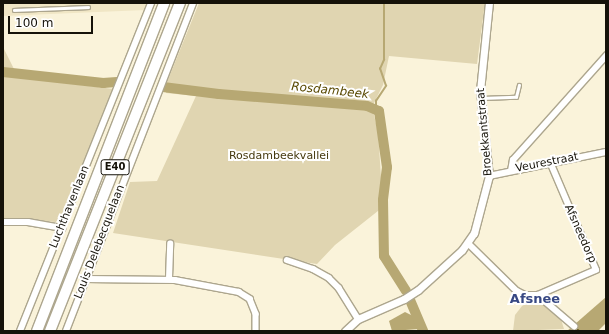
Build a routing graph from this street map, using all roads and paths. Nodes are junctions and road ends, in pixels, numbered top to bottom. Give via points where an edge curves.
1 (151, 3) edge
2 (164, 3) edge
3 (180, 3) edge
4 (193, 3) edge
5 (489, 3) edge
6 (88, 7) dead end
7 (14, 10) dead end
8 (606, 56) edge
9 (519, 85) dead end
10 (481, 98) junction
11 (606, 152) edge
12 (550, 162) junction
13 (511, 170) junction
14 (489, 176) junction
15 (3, 222) edge
16 (62, 228) junction
17 (468, 243) junction
18 (170, 244) dead end
19 (287, 260) dead end
20 (86, 279) junction
21 (169, 279) junction
22 (538, 295) junction
23 (358, 320) junction
24 (574, 326) dead end
25 (20, 331) edge
26 (36, 331) edge
27 (50, 331) edge
28 (66, 331) edge
29 (256, 331) edge
30 (345, 331) edge

1 - 16 street, Luchthavenlaan
2 - 26 highway, E40
3 - 27 highway, E40
4 - 20 street, Louis Delebecquelaan
5 - 10 street, Broekkantstraat
6 - 7 lane
8 - 13 street via 512,160
9 - 10 lane via 516,97
10 - 14 street, Broekkantstraat
11 - 12 street, Veurestraat
12 - 13 street, Veurestraat
12 - 22 street, Afsneedorp via 596,270
13 - 14 street, Veurestraat
14 - 17 street, Broekkantstraat via 479,218
15 - 16 street via 28,222
16 - 25 street, Luchthavenlaan
17 - 22 street via 517,291 525,295
17 - 23 street, Broekkantstraat via 446,266 404,299
18 - 21 street
19 - 23 street via 313,268 328,278 339,288
20 - 21 street
20 - 28 street, Louis Delebecquelaan
21 - 29 street via 239,292 250,299 256,314
22 - 24 street
23 - 30 street, Broekkantstraat

